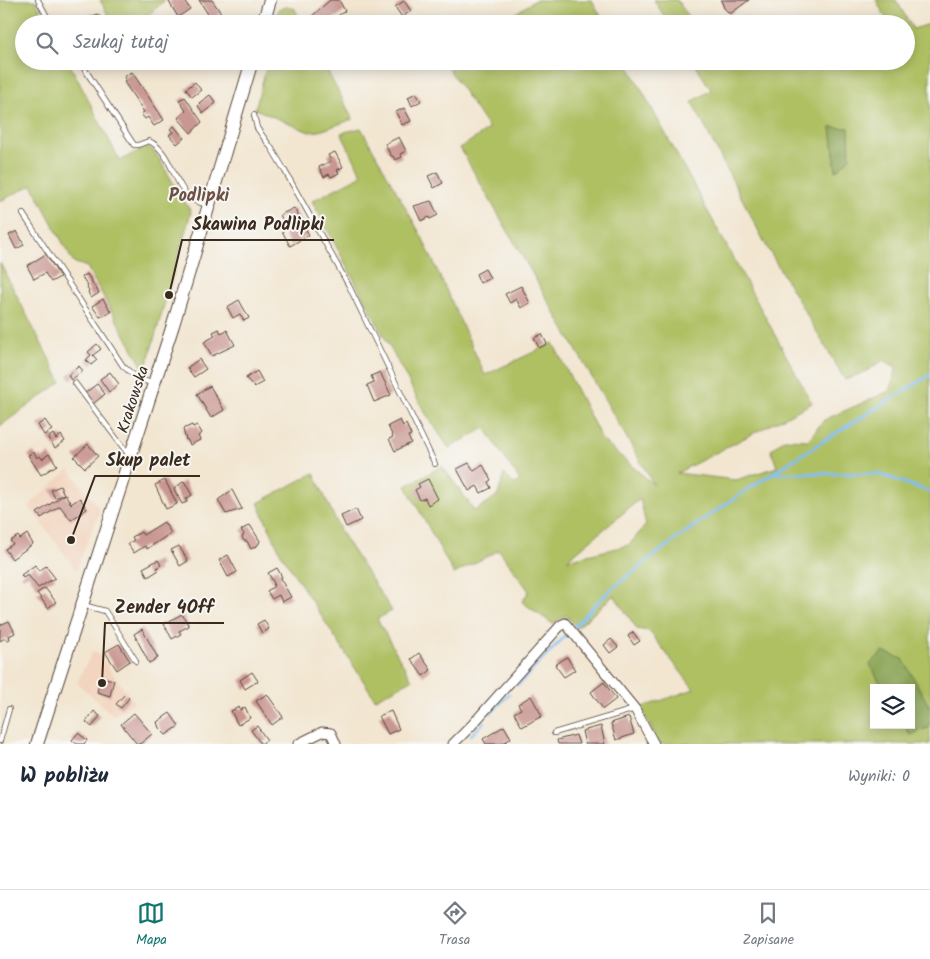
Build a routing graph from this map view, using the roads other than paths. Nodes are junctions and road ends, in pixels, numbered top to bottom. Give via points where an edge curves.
1 (38, 0) edge
2 (270, 0) edge
3 (46, 15) edge
4 (266, 15) edge
5 (85, 70) edge
6 (249, 70) edge
7 (254, 115) dead end
8 (210, 206) junction
9 (23, 214) dead end
10 (75, 383) dead end
11 (154, 383) junction
12 (130, 457) junction
13 (435, 464) dead end
14 (82, 605) junction
15 (136, 661) dead end
16 (9, 709) dead end
17 (635, 709) junction
18 (554, 733) dead end
19 (0, 741) edge
20 (37, 744) edge
21 (298, 744) edge
22 (336, 744) edge
23 (453, 744) edge
24 (654, 744) edge

1 - 3 lane
2 - 4 main road
5 - 8 lane via 134,145 154,143 187,195
6 - 8 main road, Krakowska
7 - 13 lane via 257,128 281,163 348,286
8 - 11 main road, Krakowska
9 - 11 lane via 123,366 138,379
10 - 12 lane
11 - 12 main road, Krakowska
12 - 14 main road, Krakowska
14 - 15 lane via 105,611
14 - 20 main road, Krakowska
16 - 19 lane
17 - 18 lane
17 - 23 street via 565,623
17 - 24 street
21 - 22 street via 322,732 331,734

